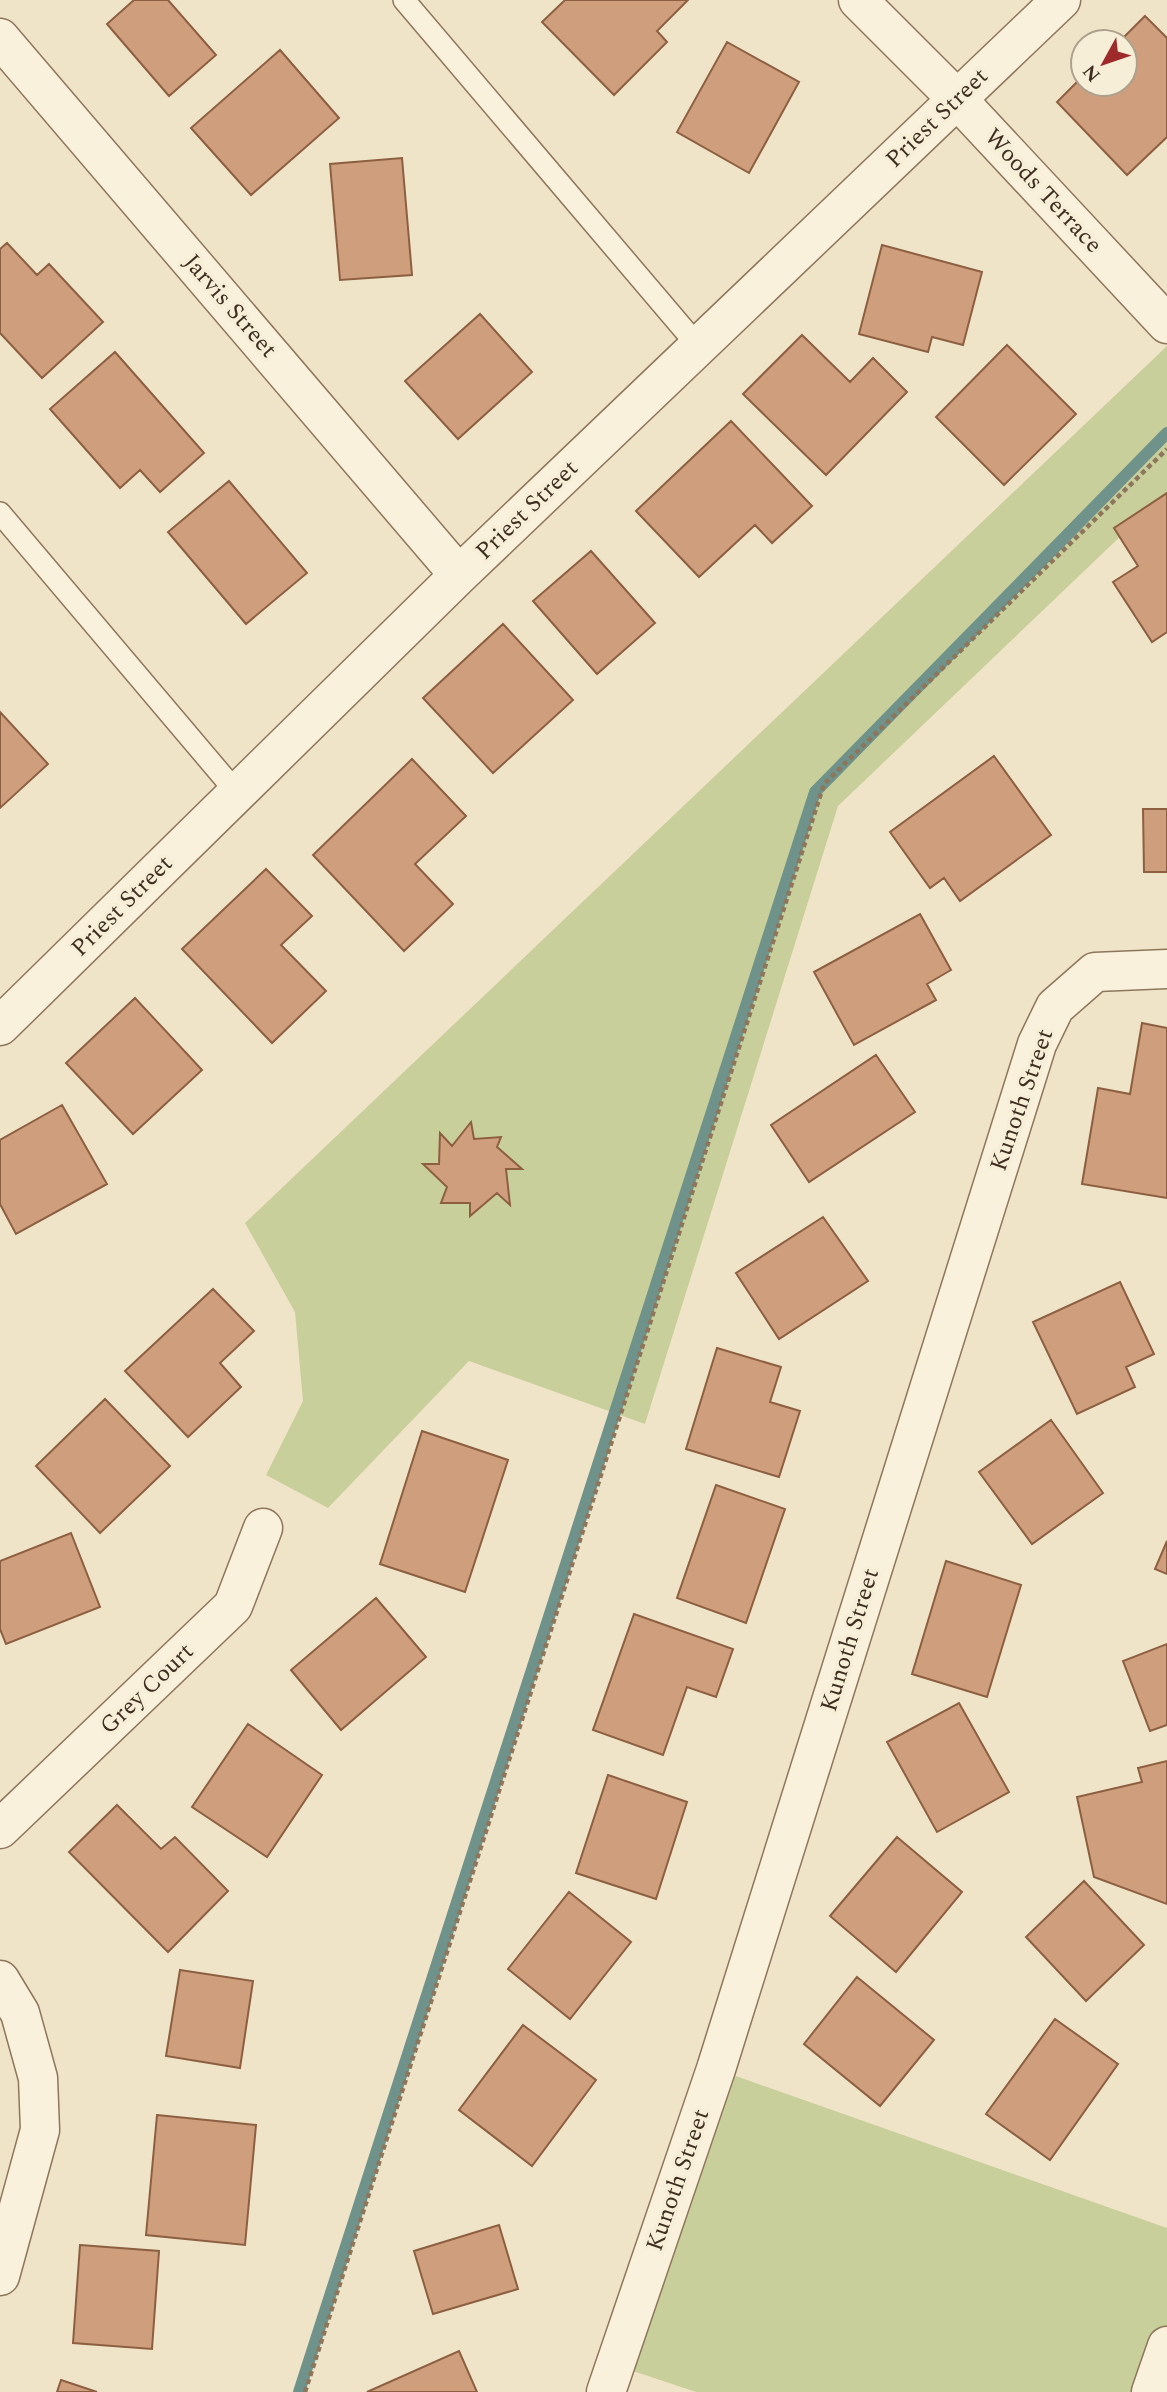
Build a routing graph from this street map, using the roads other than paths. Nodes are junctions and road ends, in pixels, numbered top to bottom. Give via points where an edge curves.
1 (404, 0) edge
2 (858, 0) edge
3 (1061, 0) edge
4 (0, 38) edge
5 (957, 99) junction
6 (1167, 324) edge
7 (698, 346) junction
8 (0, 513) edge
9 (460, 575) junction
10 (237, 793) junction
11 (1167, 969) edge
12 (0, 1025) edge
13 (263, 1528) dead end
14 (0, 1829) edge
15 (0, 1980) edge
16 (0, 2276) edge
17 (1167, 2346) edge
18 (606, 2392) edge
19 (1151, 2392) edge

1 - 7 lane
2 - 5 street, Woods Terrace
3 - 5 street, Priest Street
4 - 9 street, Jarvis Street
5 - 6 street, Woods Terrace
5 - 7 street, Priest Street
7 - 9 street, Priest Street
8 - 10 lane
9 - 10 street, Priest Street
10 - 12 street, Priest Street
11 - 18 street, Kunoth Street via 1095,972 1055,1007 1037,1044 716,2069
13 - 14 street, Grey Court via 233,1606
15 - 16 street via 20,2012 38,2078 40,2130
17 - 19 street

